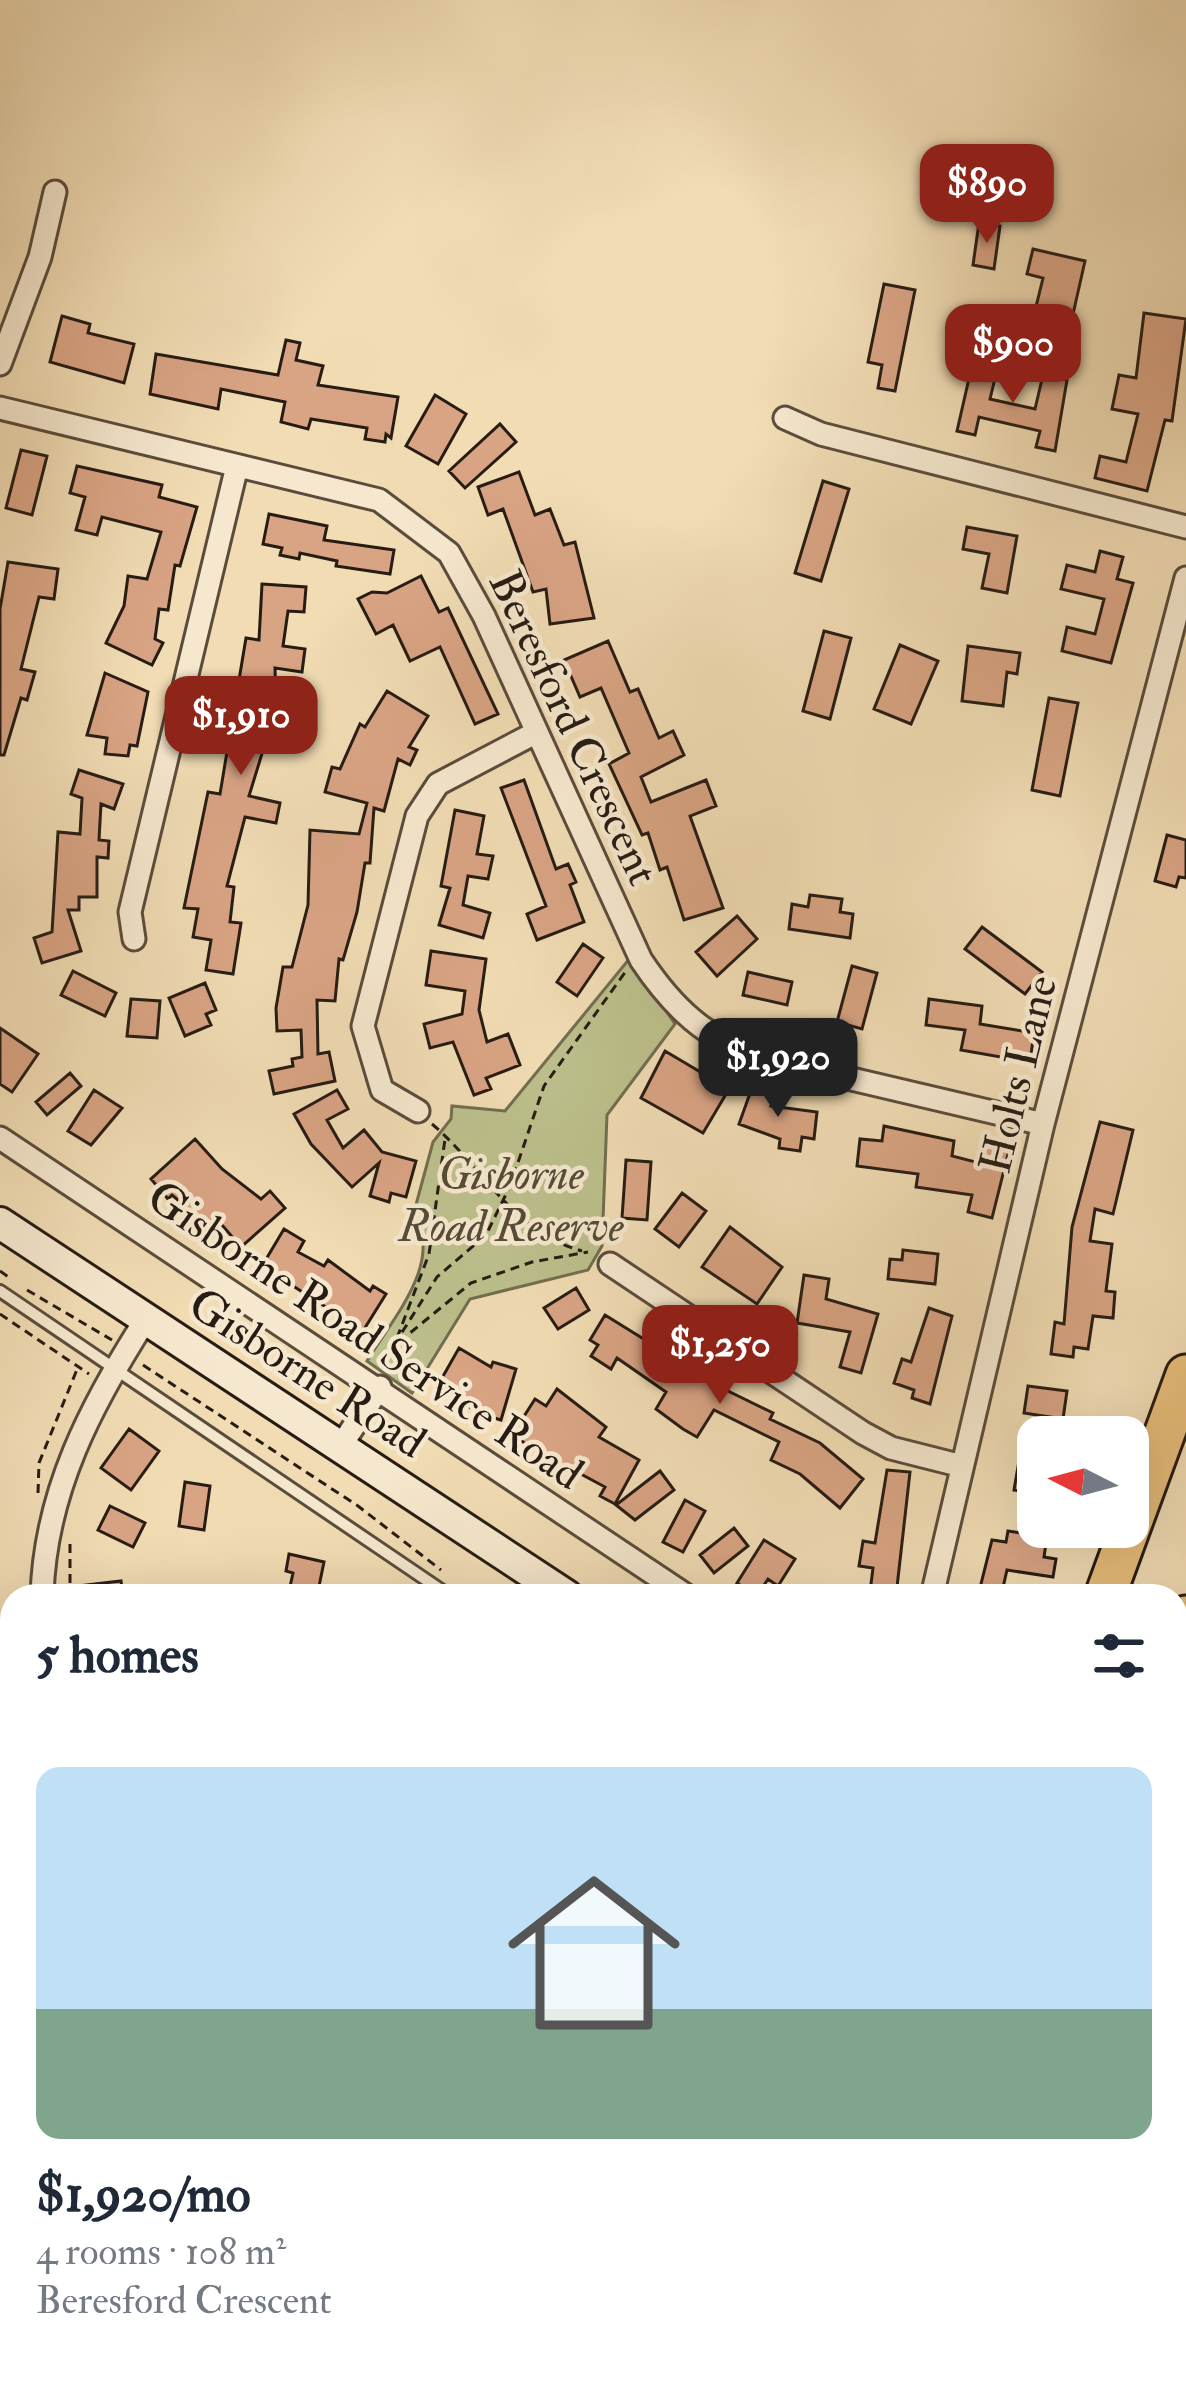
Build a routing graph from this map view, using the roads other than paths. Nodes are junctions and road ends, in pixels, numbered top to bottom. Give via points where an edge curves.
1 (55, 191) dead end
2 (0, 364) edge
3 (0, 408) edge
4 (785, 418) dead end
5 (237, 466) junction
6 (1186, 527) edge
7 (1186, 578) edge
8 (537, 732) junction
9 (134, 939) dead end
10 (418, 1111) dead end
11 (1043, 1124) junction
12 (0, 1138) edge
13 (0, 1223) edge
14 (610, 1264) road end
15 (0, 1291) edge
16 (146, 1319) junction
17 (115, 1368) junction
18 (1186, 1375) edge
19 (372, 1381) junction
20 (340, 1447) junction
21 (962, 1466) junction
22 (43, 1584) edge
23 (432, 1584) edge
24 (549, 1584) edge
25 (669, 1584) edge
26 (935, 1584) edge
27 (1109, 1584) edge

1 - 2 street
3 - 5 street, Beresford Crescent
4 - 6 street
5 - 8 street, Beresford Crescent via 379,500 449,553
5 - 9 street via 130,913
7 - 11 street, Holts Lane
8 - 10 street via 439,784 417,816 363,1026 382,1090
8 - 11 street, Beresford Crescent via 639,957 672,1006 724,1045
11 - 21 street, Holts Lane
12 - 19 street, Gisborne Road Service Road
13 - 16 main road, Gisborne Road
14 - 21 street via 863,1433
15 - 17 lane
16 - 17 street
16 - 20 main road, Gisborne Road
17 - 22 street via 51,1513
17 - 23 lane
18 - 27 highway
19 - 20 street
19 - 25 street, Gisborne Road Service Road
20 - 24 main road, Gisborne Road
21 - 26 street, Holts Lane

